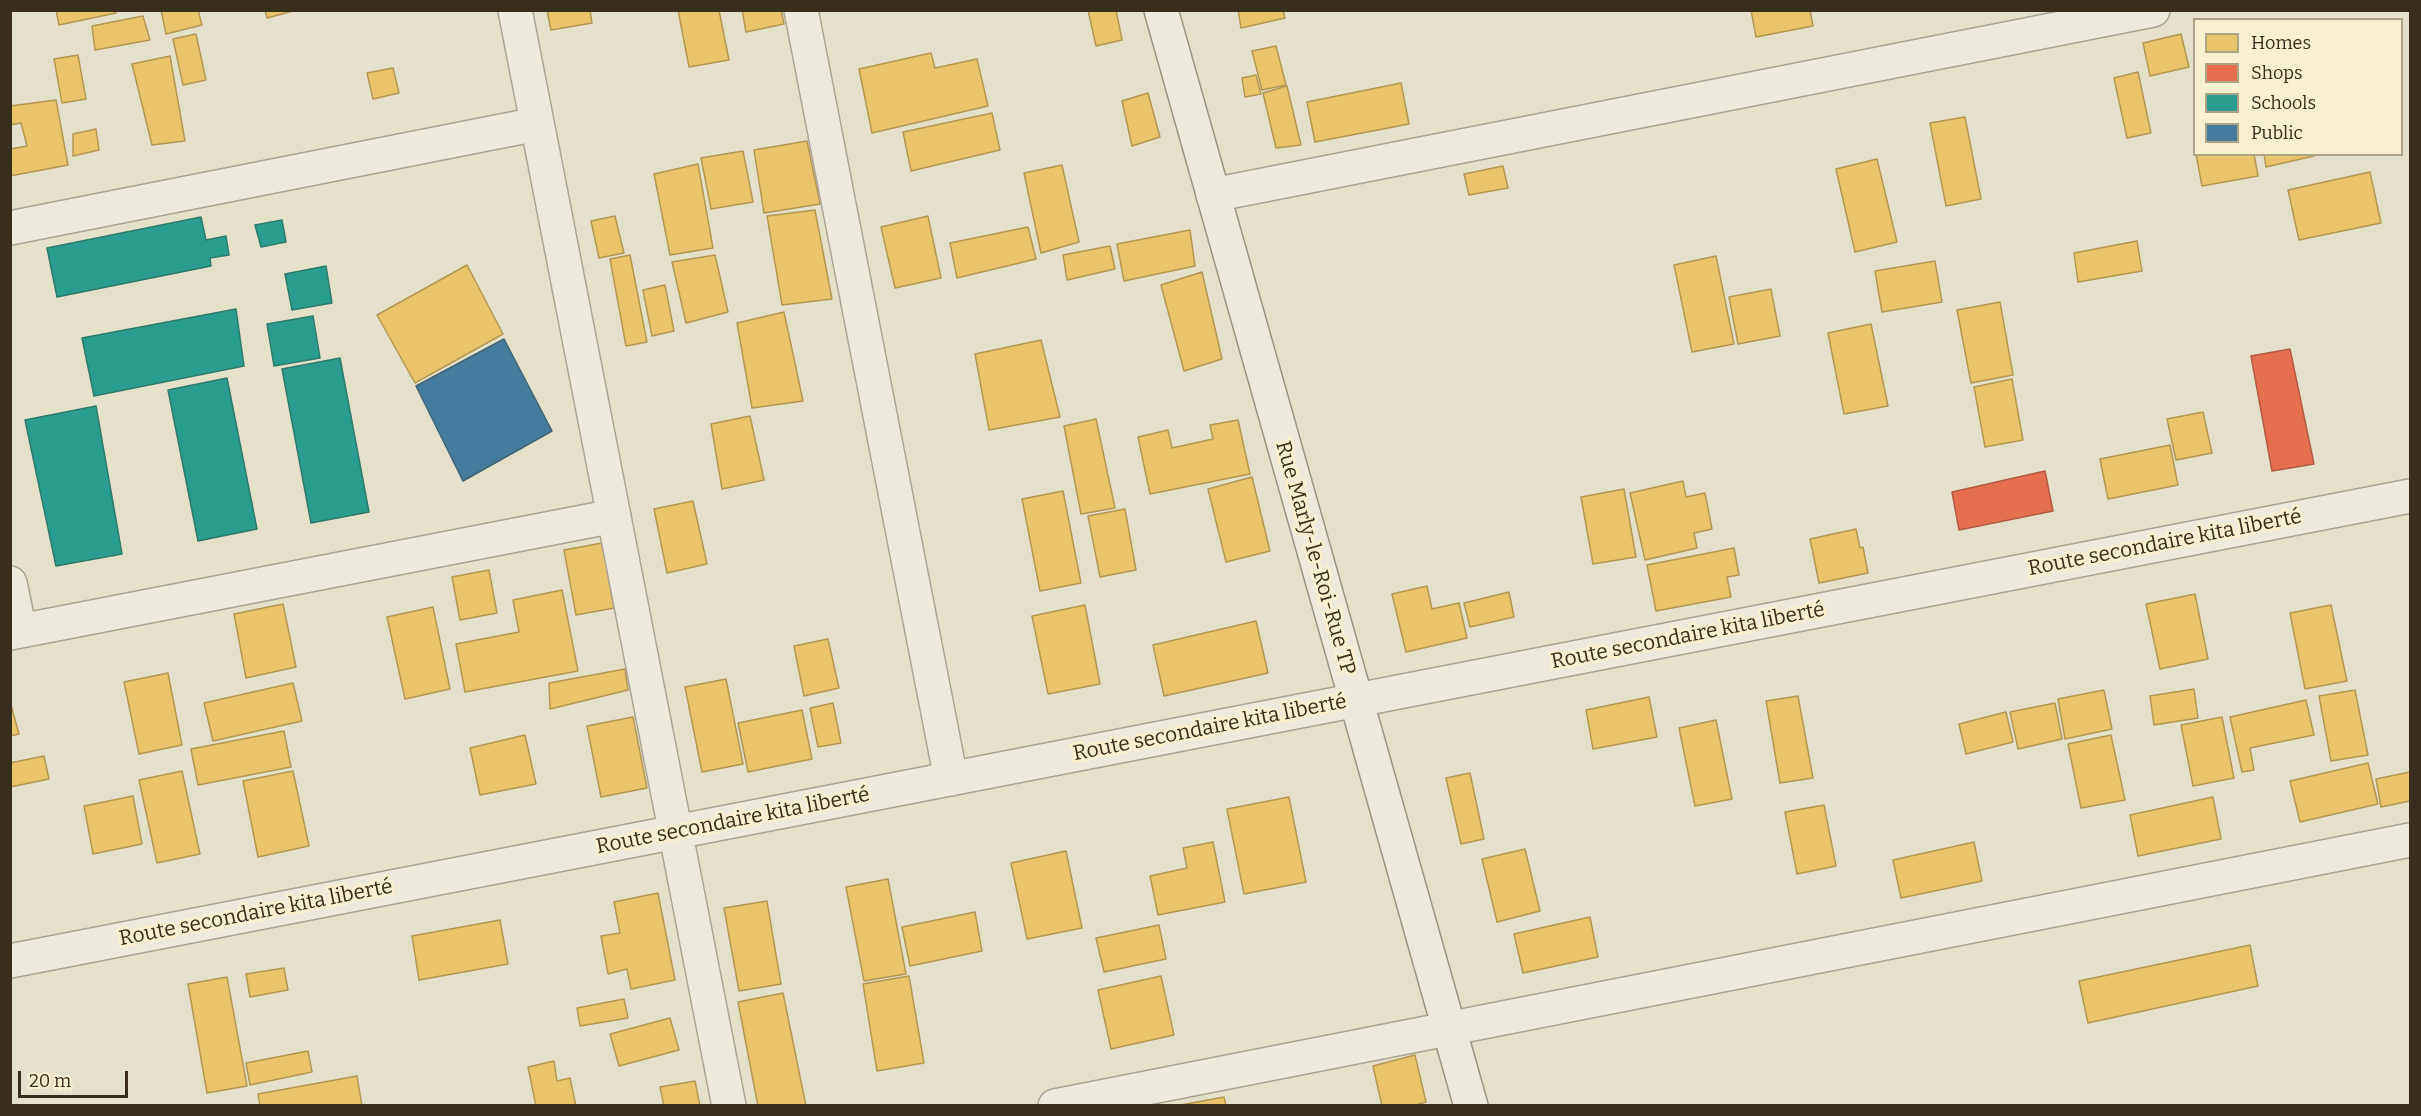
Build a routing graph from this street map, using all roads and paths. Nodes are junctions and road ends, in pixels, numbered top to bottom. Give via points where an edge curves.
1 (515, 10) edge
2 (801, 10) edge
3 (1161, 10) edge
4 (2153, 10) edge
5 (537, 124) junction
6 (1213, 195) junction
7 (10, 228) edge
8 (2410, 496) edge
9 (614, 516) junction
10 (10, 583) edge
11 (15, 632) edge
12 (1355, 700) junction
13 (951, 779) junction
14 (676, 832) junction
15 (2410, 840) edge
16 (10, 961) edge
17 (1448, 1030) junction
18 (729, 1106) edge
19 (1055, 1106) edge
20 (1471, 1106) edge

1 - 5 street
2 - 13 street
3 - 6 street, Rue Marly-le-Roi-Rue TP
4 - 6 street
5 - 7 street
5 - 9 street
6 - 12 street, Rue Marly-le-Roi-Rue TP
8 - 12 street, Route secondaire kita liberté
9 - 11 street
9 - 14 street
10 - 11 street
12 - 13 street, Route secondaire kita liberté
12 - 17 street, Rue Marly-le-Roi-Rue TP
13 - 14 street, Route secondaire kita liberté
14 - 16 street, Route secondaire kita liberté
14 - 18 street
15 - 17 street
17 - 19 street
17 - 20 street, Rue Marly-le-Roi-Rue TP

